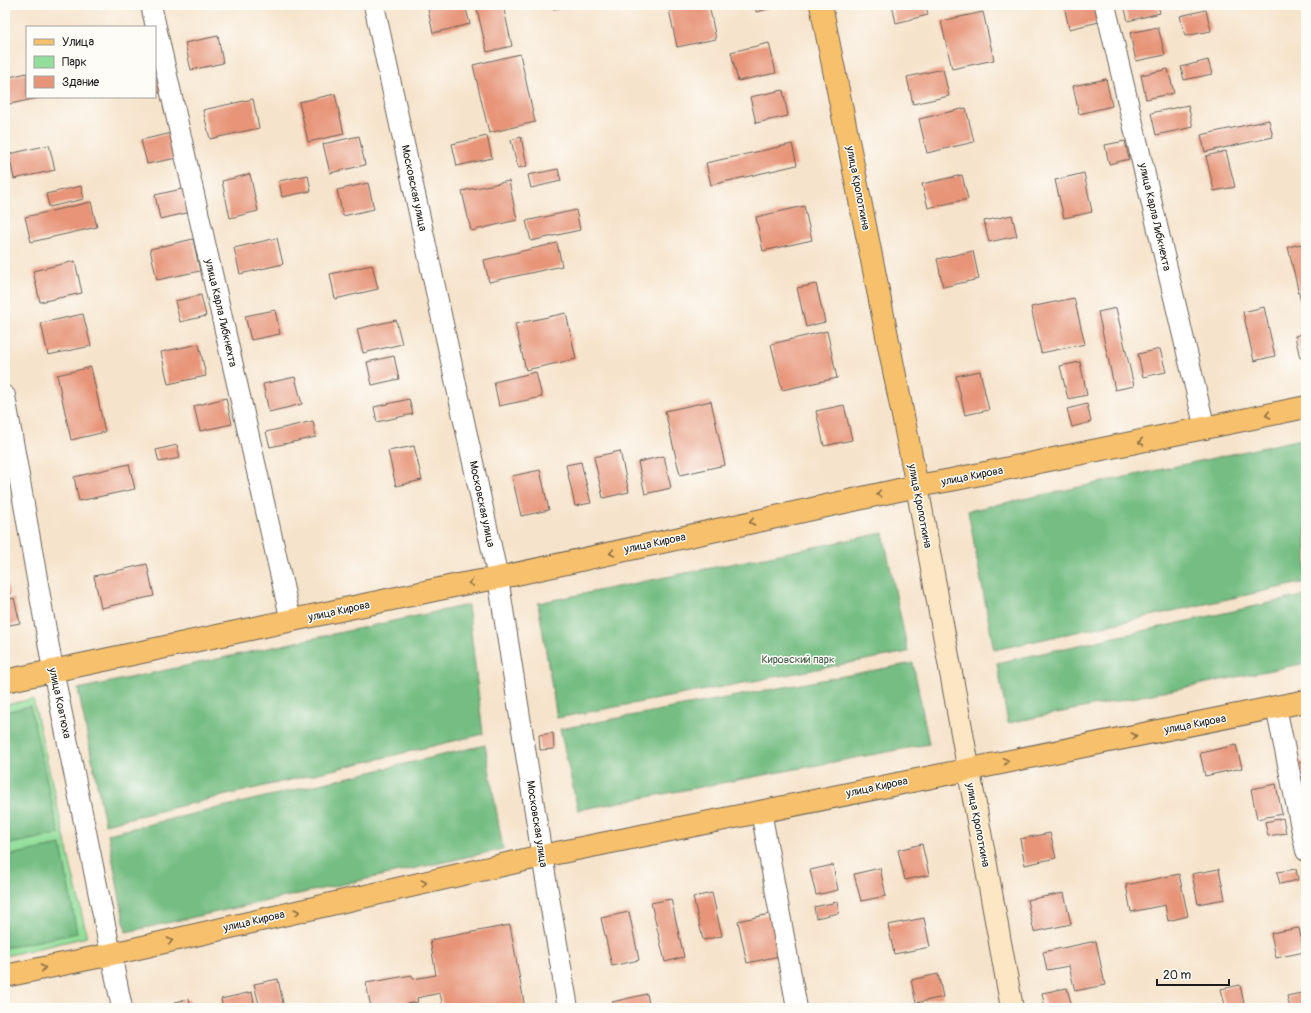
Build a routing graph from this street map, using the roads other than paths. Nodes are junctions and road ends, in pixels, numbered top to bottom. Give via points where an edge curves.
1 (151, 5) edge
2 (374, 5) edge
3 (821, 5) edge
4 (1105, 5) edge
5 (156, 26) edge
6 (156, 27) edge
7 (5, 396) edge
8 (1306, 406) edge
9 (1205, 429) junction
10 (917, 486) junction
11 (498, 578) junction
12 (291, 621) junction
13 (53, 670) junction
14 (5, 681) edge
15 (1306, 701) edge
16 (1276, 707) junction
17 (968, 768) junction
18 (761, 811) junction
19 (1306, 851) edge
20 (542, 856) junction
21 (112, 954) junction
22 (5, 976) edge
23 (122, 1008) edge
24 (568, 1008) edge
25 (797, 1008) edge
26 (1012, 1008) edge

1 - 5 street, улица Карла Либкнехта
2 - 11 street, Московская улица
3 - 10 main road, улица Кропоткина
4 - 9 street, улица Карла Либкнехта
6 - 12 street, улица Карла Либкнехта
7 - 13 street, улица Ковтюха
8 -> 9 main road, улица Кирова
9 -> 10 main road, улица Кирова
10 -> 11 main road, улица Кирова
10 - 17 main road, улица Кропоткина
11 -> 12 main road, улица Кирова
11 - 20 street, Московская улица
12 - 13 main road, улица Кирова
13 - 14 main road, улица Кирова
13 - 21 street, улица Ковтюха
15 - 16 main road, улица Кирова
17 -> 16 main road, улица Кирова
16 - 19 street
17 - 18 main road, улица Кирова
17 - 26 main road, улица Кропоткина
18 - 20 main road, улица Кирова
18 - 25 street
21 -> 20 main road, улица Кирова
20 - 24 street, Московская улица
22 -> 21 main road, улица Кирова
21 - 23 street, улица Ковтюха

